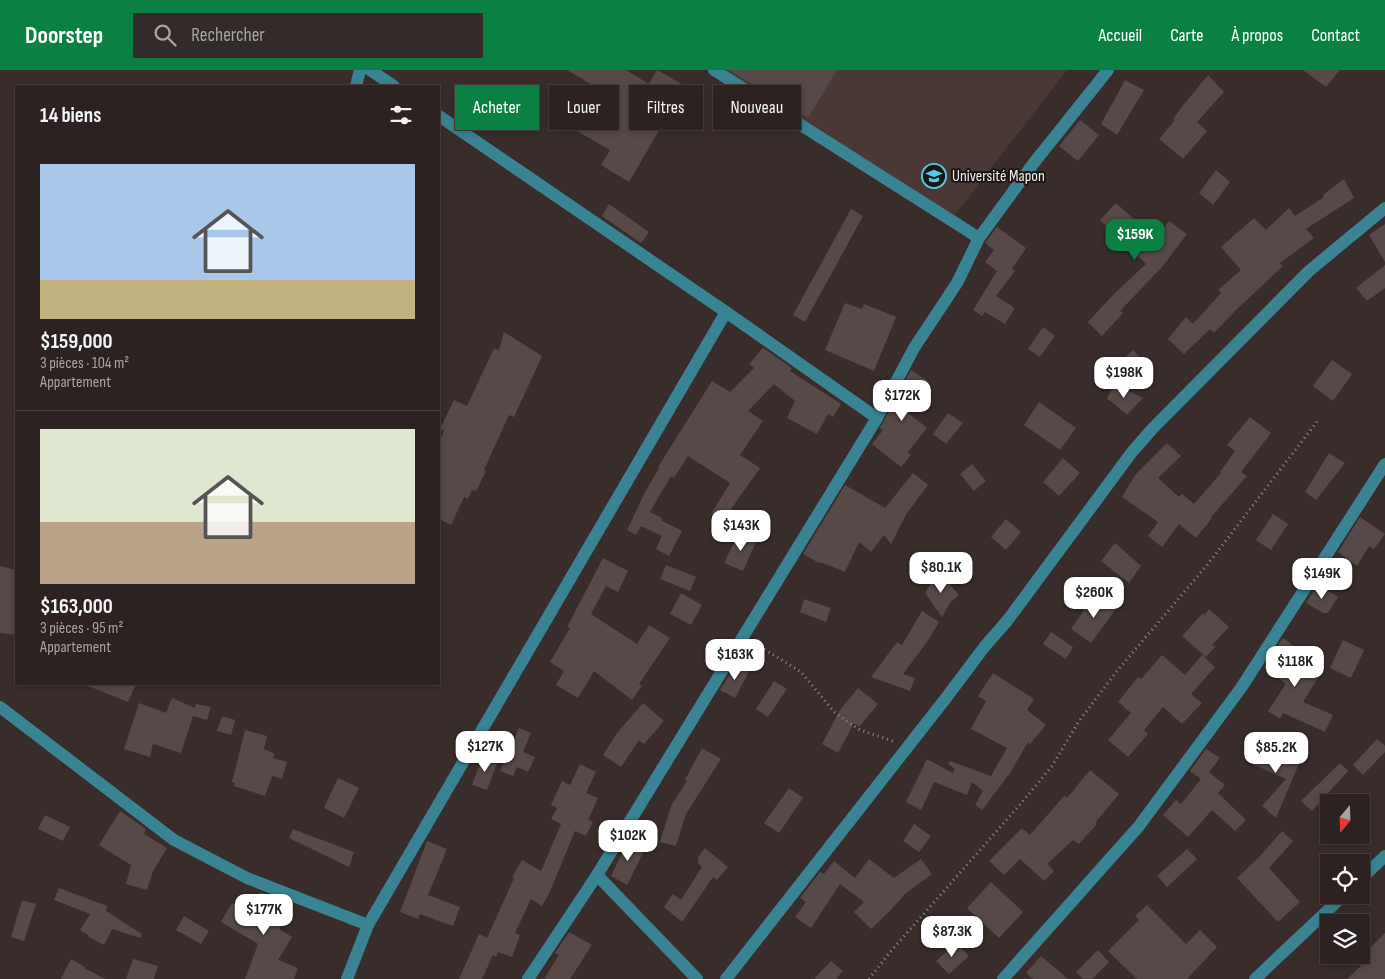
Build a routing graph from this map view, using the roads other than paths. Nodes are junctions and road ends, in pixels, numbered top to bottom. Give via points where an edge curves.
1 (360, 70) edge
2 (370, 70) edge
3 (714, 70) edge
4 (1108, 70) edge
5 (356, 85) edge
6 (392, 85) edge
7 (440, 117) edge
8 (1385, 208) edge
9 (979, 238) junction
10 (726, 312) junction
11 (877, 418) junction
12 (1385, 464) edge
13 (0, 708) edge
14 (1385, 856) edge
15 (1370, 870) edge
16 (597, 875) junction
17 (1334, 904) edge
18 (368, 925) junction
19 (347, 979) edge
20 (528, 979) edge
21 (697, 979) edge
22 (726, 979) edge
23 (1003, 979) edge
24 (1255, 979) edge

1 - 5 street
2 - 6 street
3 - 9 street
4 - 9 street
7 - 10 street
8 - 22 street via 1309,271 1132,452 1007,621
9 - 11 street
10 - 11 street
10 - 18 street
11 - 16 street
12 - 23 street via 1241,688 1140,826
13 - 18 street via 174,840 247,878
14 - 15 street
16 - 20 street
16 - 21 street
17 - 24 street
18 - 19 street

